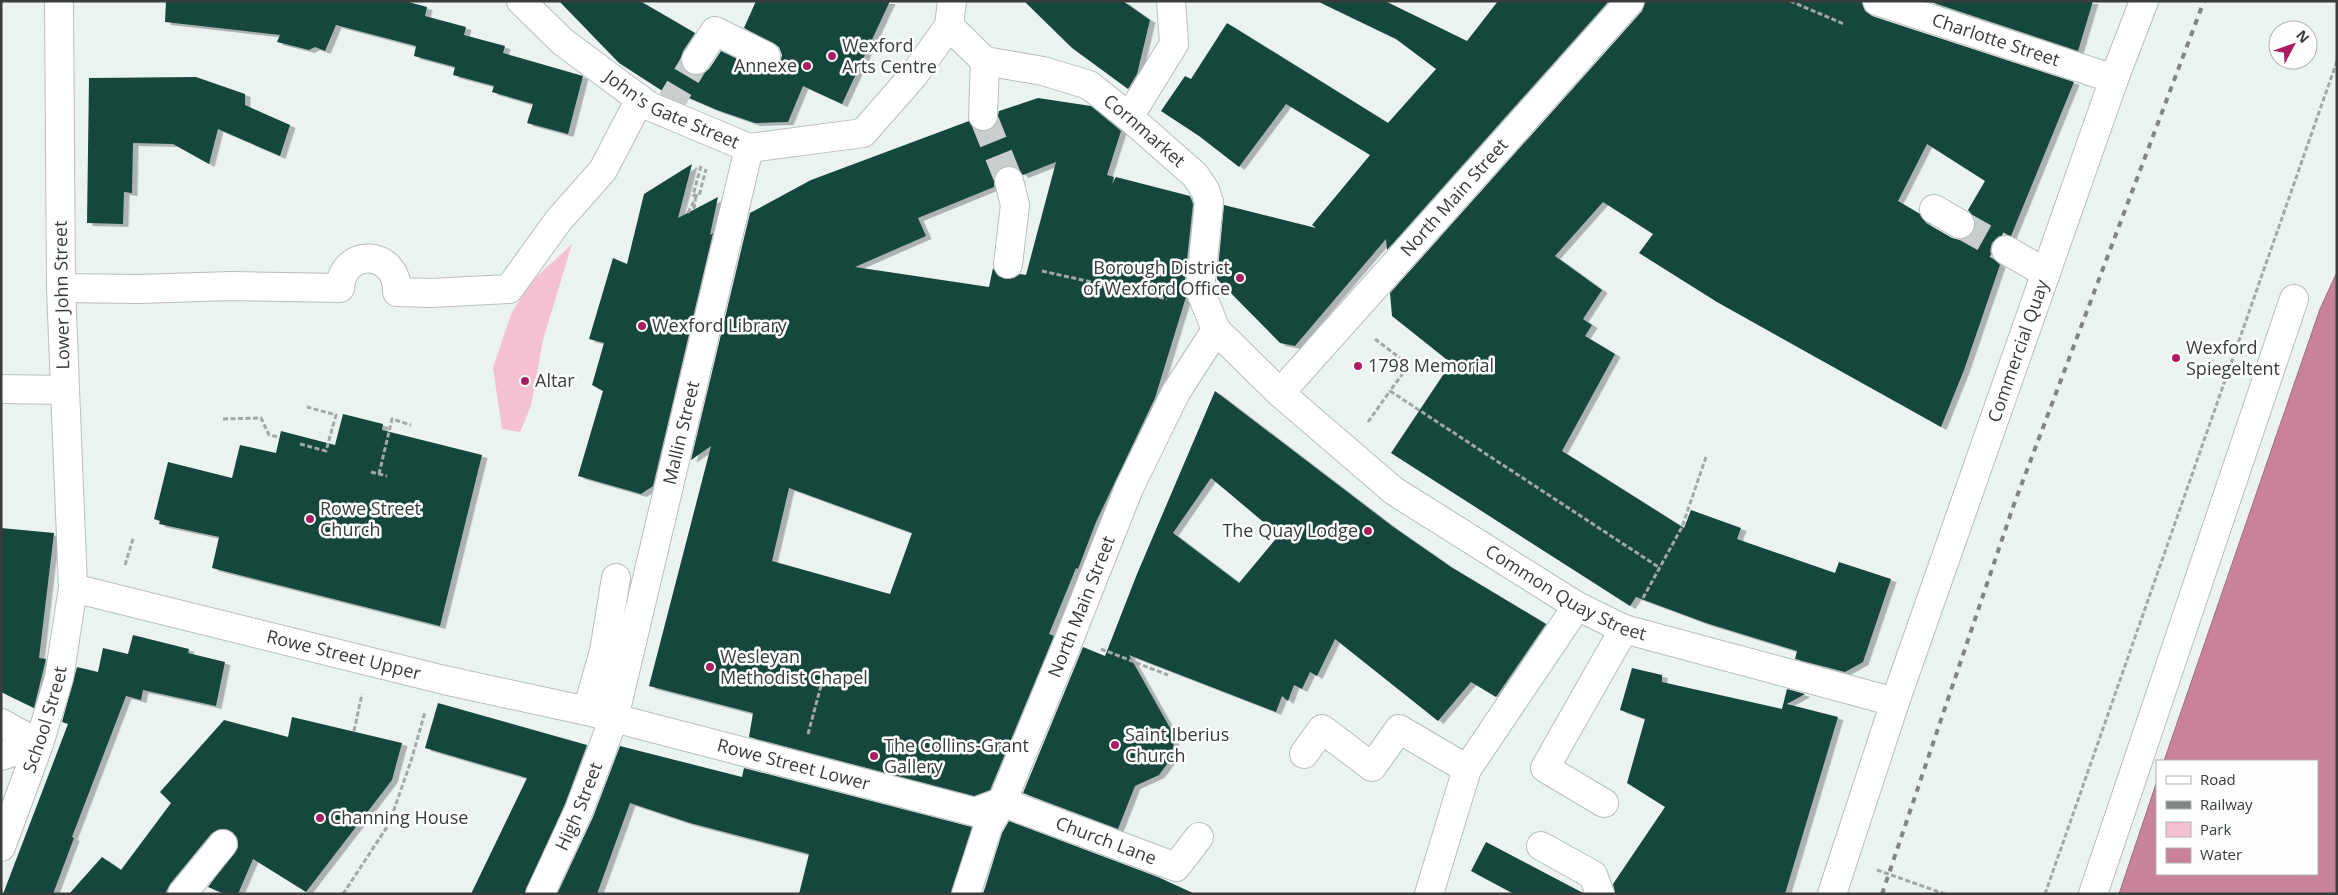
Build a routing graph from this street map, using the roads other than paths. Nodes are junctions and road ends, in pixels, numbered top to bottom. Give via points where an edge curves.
1 (59, 1) edge
2 (521, 1) edge
3 (1171, 1) edge
4 (1630, 1) edge
5 (1877, 1) edge
6 (2144, 1) edge
7 (950, 14) edge
8 (766, 56) dead end
9 (696, 60) tunnel mouth
10 (985, 61) junction
11 (2114, 79) junction
12 (640, 99) junction
13 (982, 116) tunnel mouth
14 (1129, 117) junction
15 (749, 148) junction
16 (1009, 181) tunnel mouth
17 (1934, 209) dead end
18 (1960, 224) tunnel mouth
19 (2006, 250) tunnel mouth
20 (1008, 264) road end
21 (2046, 274) junction
22 (61, 288) junction
23 (2294, 299) dead end
24 (1216, 330) junction
25 (1, 389) edge
26 (65, 390) junction
27 (1280, 393) junction
28 (616, 578) dead end
29 (73, 588) junction
30 (1577, 606) junction
31 (1624, 630) junction
32 (1895, 702) junction
33 (587, 711) junction
34 (614, 718) junction
35 (1, 723) edge
36 (39, 744) junction
37 (1304, 754) dead end
38 (1, 756) edge
39 (1467, 769) junction
40 (1002, 802) junction
41 (1604, 803) dead end
42 (1199, 838) dead end
43 (223, 844) dead end
44 (1541, 846) dead end
45 (1, 847) edge
46 (182, 894) edge
47 (540, 894) edge
48 (966, 894) edge
49 (1429, 894) edge
50 (1600, 894) edge
51 (1832, 894) edge
52 (2093, 894) edge

1 - 22 street, Lower John Street
2 - 12 street, John's Gate Street via 563,42
3 - 14 street via 1174,44
4 - 27 street, North Main Street
5 - 11 street, Charlotte Street
6 - 11 street, Commercial Quay
7 - 10 street
7 - 15 street, John's Gate Street via 913,76 863,133
8 - 9 street via 715,31
10 - 13 street
10 - 14 street, Cornmarket via 1043,71 1089,85
11 - 21 street, Commercial Quay
12 - 15 street, John's Gate Street via 649,106
12 - 22 street via 603,170 558,221 509,289 397,292 397,282 388,266 370,258 352,263 340,284
14 - 24 street, Cornmarket via 1195,175 1205,190 1209,202 1200,290
15 - 34 street, Mallin Street
16 - 20 street via 1015,205
17 - 18 street
19 - 21 street
21 - 32 street, Commercial Quay
22 - 26 street, Lower John Street
23 - 52 street
24 - 27 street, Common Quay Street
24 - 40 street, North Main Street via 1176,392 1129,488
25 - 26 street
26 - 29 street, Lower John Street
27 - 30 street, Common Quay Street via 1394,491
28 - 33 street via 604,651
29 - 33 street, Rowe Street Upper via 433,677
29 - 36 street, School Street via 60,678
30 - 31 street, Common Quay Street
30 - 39 street
31 - 32 street, Common Quay Street
31 - 41 street via 1545,768
32 - 51 street, Commercial Quay
33 - 34 street, Rowe Street Upper
34 - 40 street, Rowe Street Lower via 975,812
34 - 47 street, High Street via 579,810
35 - 36 street
36 - 38 street
36 - 45 street, School Street
37 - 39 street via 1322,729 1372,767 1399,729
39 - 49 street
40 - 42 street, Church Lane via 1176,867
40 - 48 street, North Main Street via 988,827
43 - 46 street
44 - 50 street via 1593,875

